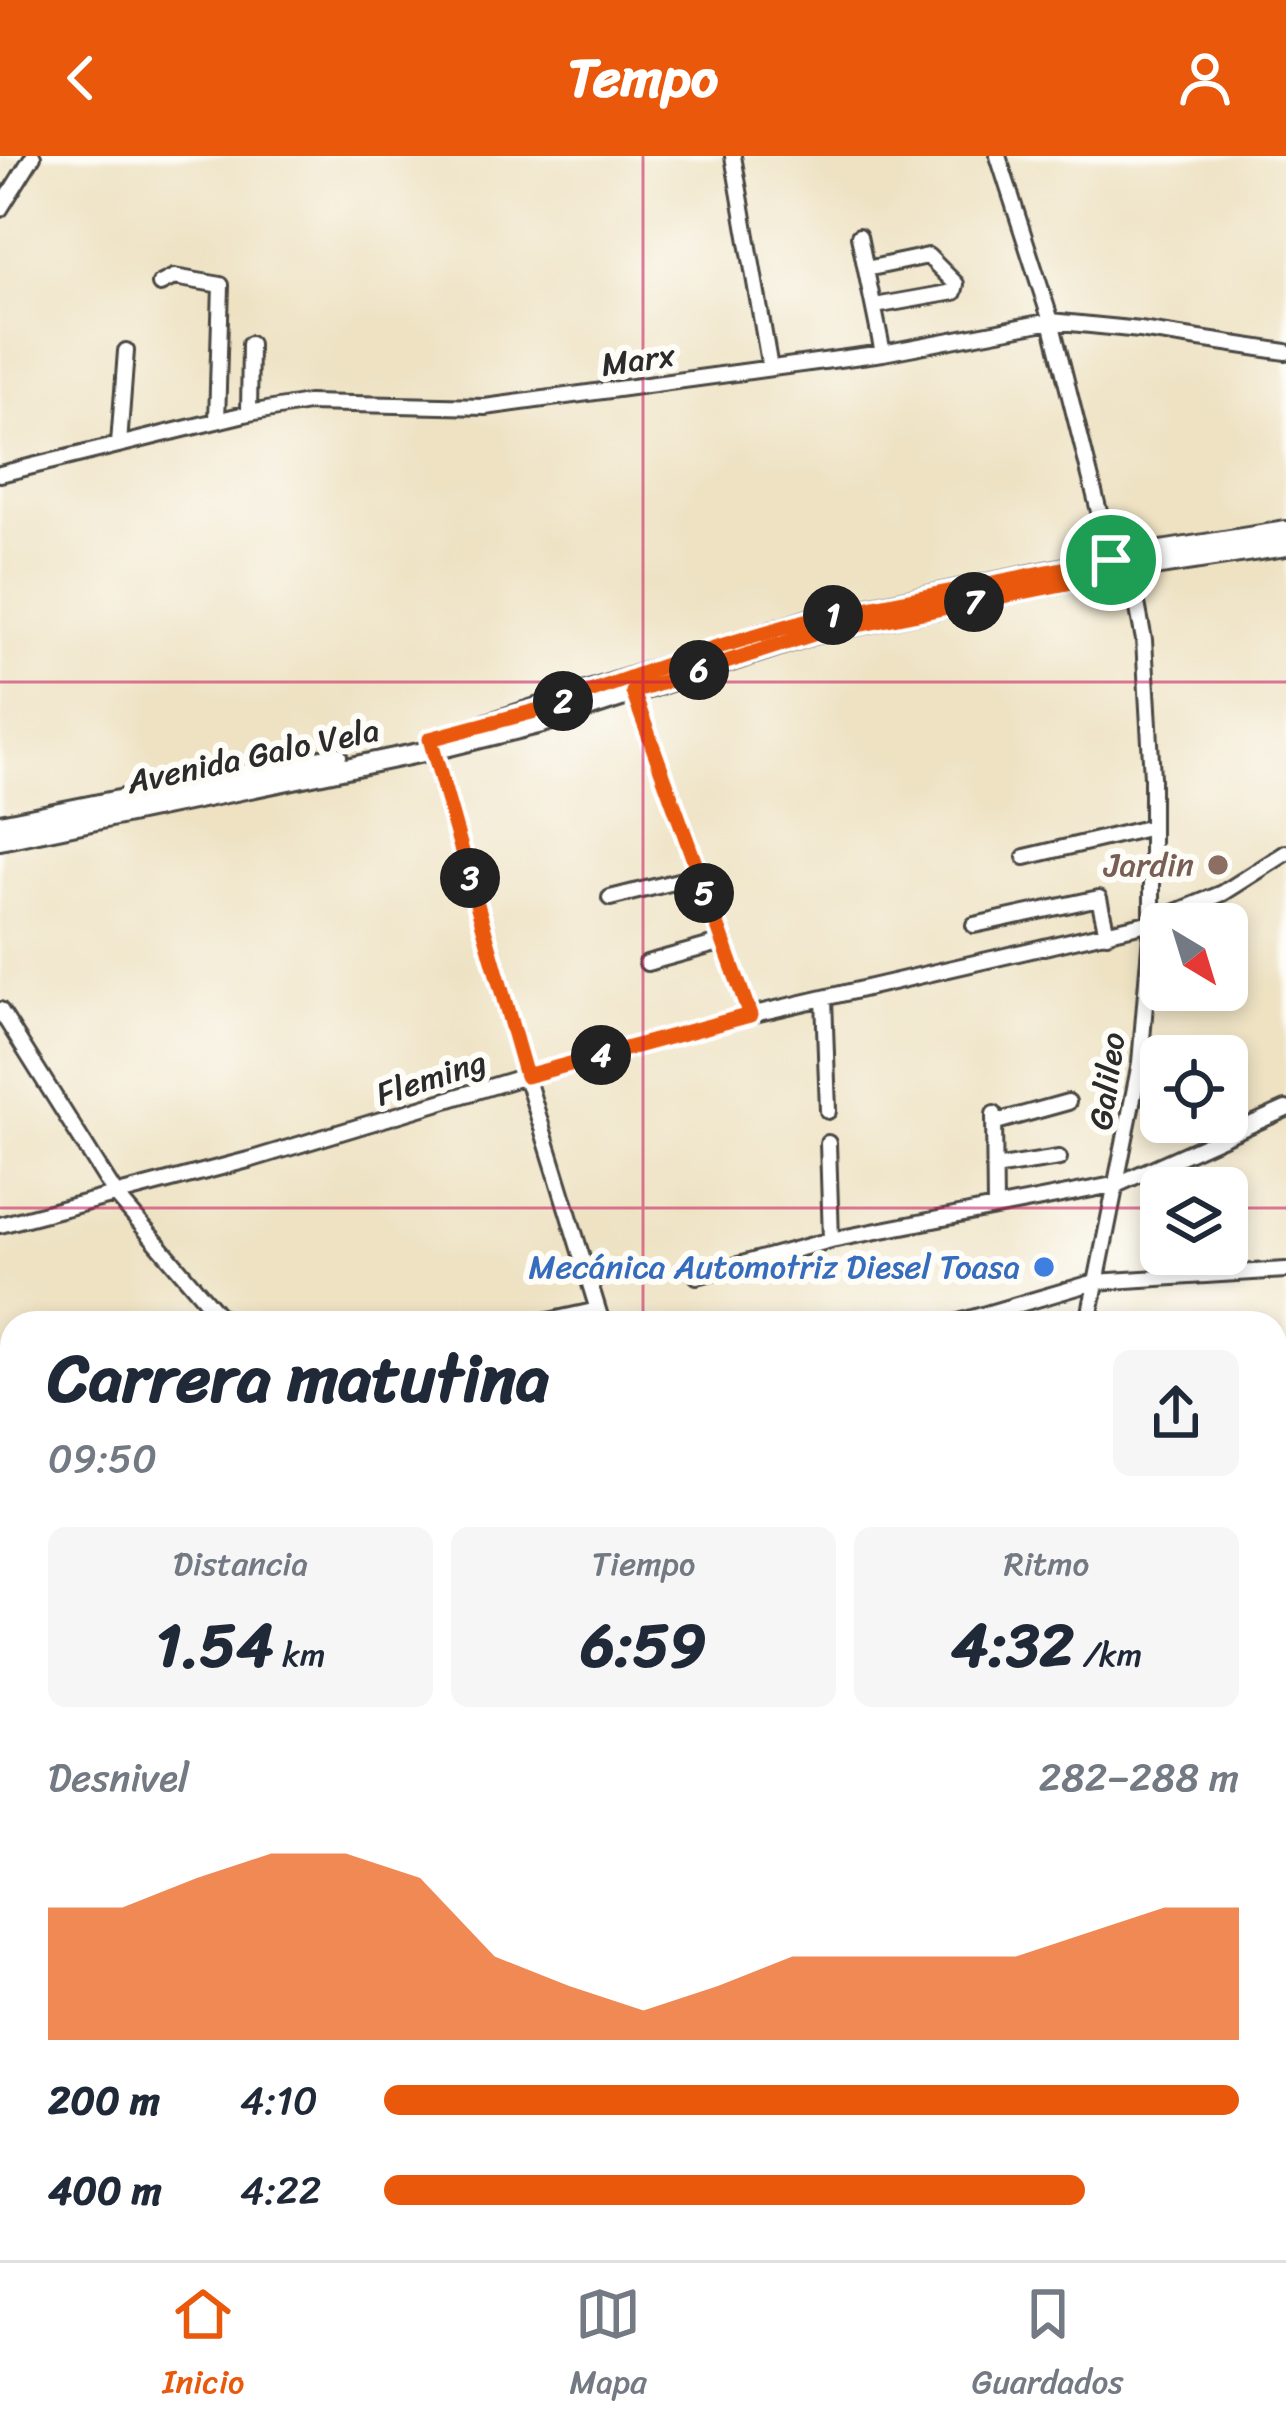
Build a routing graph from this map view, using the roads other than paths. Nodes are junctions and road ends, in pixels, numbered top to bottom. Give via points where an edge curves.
1 (33, 156) edge
2 (733, 156) edge
3 (998, 156) edge
4 (0, 209) edge
5 (859, 236) dead end
6 (866, 268) junction
7 (160, 284) dead end
8 (875, 306) junction
9 (1051, 322) junction
10 (250, 344) dead end
11 (126, 351) dead end
12 (1286, 352) edge
13 (884, 353) junction
14 (770, 368) junction
15 (249, 413) junction
16 (217, 421) junction
17 (119, 444) junction
18 (0, 474) edge
19 (1286, 531) edge
20 (1286, 546) edge
21 (1121, 565) junction
22 (631, 685) junction
23 (432, 744) junction
24 (183, 792) junction
25 (0, 824) edge
26 (1152, 827) junction
27 (0, 840) edge
28 (1286, 853) edge
29 (1025, 857) dead end
30 (698, 876) junction
31 (610, 898) dead end
32 (1152, 903) edge
33 (1199, 903) edge
34 (1140, 925) edge
35 (974, 926) dead end
36 (1107, 934) junction
37 (723, 942) junction
38 (647, 963) dead end
39 (824, 998) junction
40 (0, 1010) edge
41 (1144, 1011) edge
42 (750, 1015) junction
43 (526, 1076) junction
44 (1068, 1102) dead end
45 (1286, 1109) edge
46 (828, 1111) dead end
47 (828, 1142) dead end
48 (1059, 1158) dead end
49 (994, 1168) junction
50 (1118, 1184) junction
51 (116, 1195) junction
52 (995, 1208) junction
53 (0, 1225) edge
54 (831, 1240) junction
55 (1286, 1270) edge
56 (697, 1276) dead end
57 (1095, 1282) junction
58 (215, 1311) edge
59 (598, 1311) edge
60 (996, 1311) edge
61 (1090, 1311) edge

1 - 4 street
2 - 14 street
3 - 9 street, Galileo
5 - 6 street
6 - 8 street
6 - 8 street via 928,256 956,284 954,292
7 - 16 street via 174,277 221,285
8 - 13 street
9 - 12 street, Marx
9 - 13 street, Marx
9 - 21 street, Galileo
10 - 15 street
11 - 17 street
13 - 14 street, Marx
14 - 15 street, Marx via 485,407 308,403
15 - 16 street, Marx
16 - 17 street, Marx
17 - 18 street, Marx
19 - 21 main road, Avenida Galo Vela
20 - 21 main road, Avenida Galo Vela
21 - 22 main road, Avenida Galo Vela via 811,627
21 - 26 street, Galileo via 1144,640
22 - 23 main road, Avenida Galo Vela via 542,723
22 - 30 street
23 - 24 main road, Avenida Galo Vela
23 - 43 street
24 - 25 main road, Avenida Galo Vela
24 - 27 main road, Avenida Galo Vela
26 - 29 street
26 - 32 street, Galileo
28 - 33 street, Fleming
30 - 31 street
30 - 37 street
34 - 36 street, Fleming
35 - 36 street via 1099,898
36 - 39 street, Fleming
37 - 38 street
37 - 42 street
39 - 42 street, Fleming
39 - 46 street
40 - 51 street
41 - 50 street, Galileo
42 - 43 street, Fleming
43 - 51 street, Fleming
43 - 59 street
44 - 49 street via 995,1118
45 - 50 street
47 - 54 street
48 - 49 street
49 - 52 street
50 - 52 street
50 - 57 street, Galileo
51 - 53 street, Fleming
51 - 58 street
52 - 54 street
54 - 56 street
55 - 57 street
57 - 60 street
57 - 61 street, Galileo

